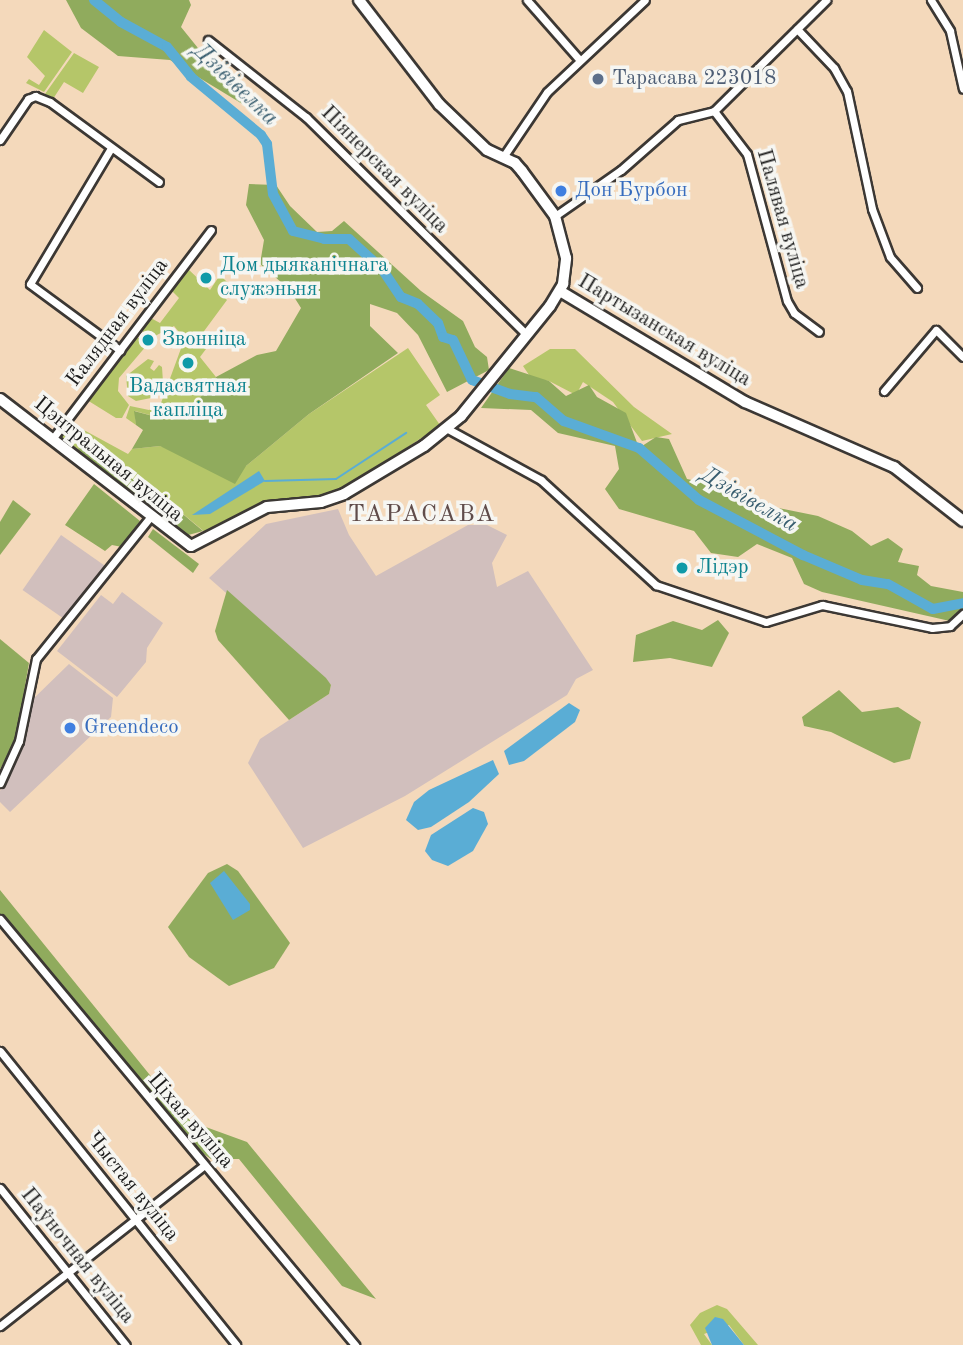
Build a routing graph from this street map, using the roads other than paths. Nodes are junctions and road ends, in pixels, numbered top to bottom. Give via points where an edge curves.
1 (359, 0) edge
2 (527, 0) edge
3 (645, 0) edge
4 (826, 0) edge
5 (931, 0) edge
6 (797, 29) junction
7 (208, 40) dead end
8 (578, 58) junction
9 (963, 89) edge
10 (714, 111) junction
11 (0, 140) edge
12 (111, 149) junction
13 (503, 157) junction
14 (159, 182) dead end
15 (555, 216) junction
16 (211, 230) dead end
17 (917, 288) dead end
18 (560, 291) junction
19 (819, 332) dead end
20 (527, 335) junction
21 (120, 351) junction
22 (963, 356) edge
23 (884, 391) dead end
24 (0, 399) edge
25 (448, 429) junction
26 (53, 438) junction
27 (151, 516) junction
28 (963, 521) edge
29 (963, 614) edge
30 (0, 783) edge
31 (0, 919) edge
32 (0, 1051) edge
33 (202, 1167) junction
34 (0, 1188) edge
35 (135, 1219) junction
36 (68, 1272) junction
37 (0, 1326) edge
38 (126, 1345) edge
39 (236, 1345) edge
40 (355, 1345) edge

1 - 13 street, Партызанская вуліца via 439,104 487,150
2 - 8 street
3 - 8 street
4 - 6 street
5 - 9 street via 950,31
6 - 10 street
6 - 17 street via 834,68 847,91 872,209 890,257
7 - 20 street, Піянерская вуліца via 306,117
8 - 13 street via 547,92
10 - 15 street via 678,120 621,170
10 - 19 street, Палявая вуліца via 747,154 787,301 794,313
11 - 12 street via 28,99 35,96 50,102
12 - 14 street
12 - 21 street via 30,284
13 - 15 street, Партызанская вуліца via 515,163
15 - 18 street, Партызанская вуліца via 566,262
16 - 21 street, Калядная вуліца
18 - 20 street, Цэнтральная вуліца
18 - 28 street, Партызанская вуліца via 745,402 894,467
20 - 25 street, Цэнтральная вуліца
21 - 26 street, Калядная вуліца
22 - 23 street via 936,330
24 - 26 street, Цэнтральная вуліца
25 - 27 street, Цэнтральная вуліца via 344,494 254,512 199,544 179,541
25 - 29 street via 541,481 656,585 766,622 822,605 932,628 950,626
26 - 27 street, Цэнтральная вуліца
27 - 30 street via 36,659 19,741
31 - 33 street, Ціхая вуліца
32 - 35 street, Чыстая вуліца
33 - 35 street
33 - 40 street, Ціхая вуліца via 218,1180
34 - 36 street, Паўночная вуліца
35 - 36 street
35 - 39 street, Чыстая вуліца
36 - 37 street
36 - 38 street, Паўночная вуліца

